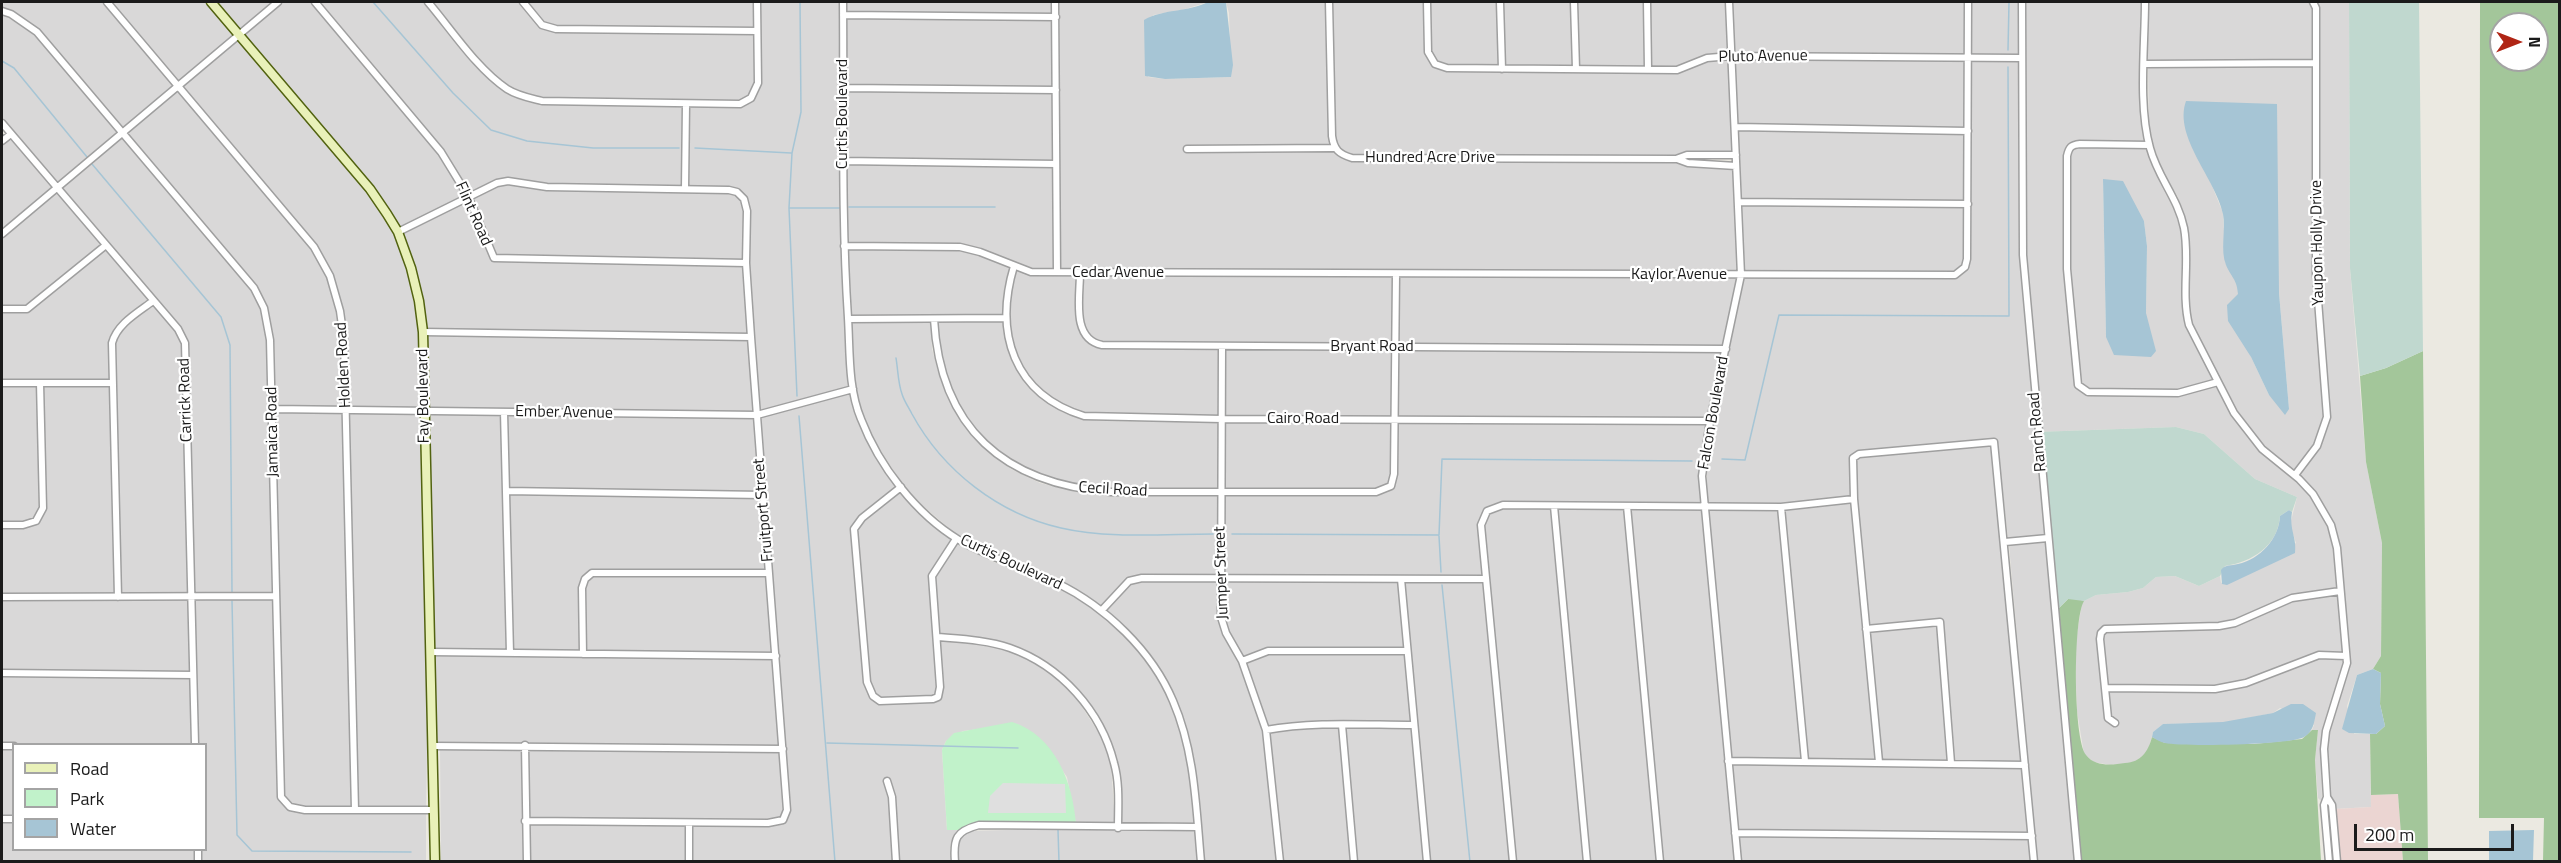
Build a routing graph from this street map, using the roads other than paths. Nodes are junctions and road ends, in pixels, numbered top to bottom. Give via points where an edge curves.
1 (107, 2) edge
2 (211, 2) edge
3 (278, 2) edge
4 (315, 2) edge
5 (428, 2) edge
6 (523, 2) edge
7 (757, 2) edge
8 (843, 2) edge
9 (1055, 2) edge
10 (1329, 2) edge
11 (1427, 2) edge
12 (1500, 2) edge
13 (1574, 2) edge
14 (1647, 2) edge
15 (1729, 2) edge
16 (1968, 2) edge
17 (2022, 2) edge
18 (2145, 2) edge
19 (2313, 2) edge
20 (2, 11) edge
21 (843, 15) junction
22 (1056, 17) junction
23 (758, 31) junction
24 (240, 35) junction
25 (1731, 56) junction
26 (1968, 56) junction
27 (2021, 58) junction
28 (2316, 63) junction
29 (2145, 64) junction
30 (1502, 69) junction
31 (1576, 69) junction
32 (1648, 69) junction
33 (178, 85) junction
34 (844, 88) junction
35 (1056, 90) junction
36 (686, 104) junction
37 (2, 123) edge
38 (1735, 127) junction
39 (1968, 131) junction
40 (123, 132) junction
41 (11, 134) junction
42 (2, 141) edge
43 (2149, 145) junction
44 (1334, 148) junction
45 (1188, 149) dead end
46 (1736, 155) junction
47 (1676, 159) junction
48 (843, 161) junction
49 (1056, 164) junction
50 (1736, 166) junction
51 (57, 188) junction
52 (685, 189) junction
53 (468, 196) junction
54 (1738, 202) junction
55 (1968, 204) junction
56 (398, 232) junction
57 (2, 234) edge
58 (106, 245) junction
59 (844, 246) junction
60 (746, 263) junction
61 (1014, 266) junction
62 (1057, 272) junction
63 (1080, 273) junction
64 (1396, 274) junction
65 (1741, 275) junction
66 (153, 301) junction
67 (2, 309) edge
68 (1006, 318) junction
69 (848, 319) junction
70 (934, 319) junction
71 (423, 332) junction
72 (751, 337) junction
73 (1395, 346) junction
74 (1222, 347) junction
75 (1726, 349) junction
76 (2218, 382) junction
77 (2, 383) edge
78 (40, 383) junction
79 (113, 383) junction
80 (853, 389) junction
81 (272, 409) junction
82 (346, 409) junction
83 (424, 410) junction
84 (504, 412) junction
85 (757, 415) junction
86 (1221, 419) junction
87 (1394, 420) junction
88 (1710, 421) junction
89 (2295, 475) junction
90 (901, 487) junction
91 (506, 491) junction
92 (1221, 492) junction
93 (763, 495) junction
94 (1854, 499) junction
95 (1554, 506) junction
96 (1627, 506) junction
97 (1704, 507) junction
98 (1781, 507) junction
99 (2, 525) edge
100 (2048, 537) junction
101 (957, 538) junction
102 (2005, 542) junction
103 (769, 573) junction
104 (1221, 578) junction
105 (1401, 579) junction
106 (1486, 579) junction
107 (2340, 591) junction
108 (276, 596) junction
109 (2, 597) edge
110 (118, 597) junction
111 (192, 597) junction
112 (1102, 610) junction
113 (1866, 629) junction
114 (937, 637) junction
115 (1407, 651) junction
116 (431, 652) junction
117 (510, 653) junction
118 (583, 654) junction
119 (2346, 656) junction
120 (776, 657) junction
121 (1242, 662) junction
122 (2, 673) edge
123 (193, 675) junction
124 (2105, 688) junction
125 (2115, 723) dead end
126 (1342, 725) junction
127 (1414, 725) junction
128 (1266, 730) junction
129 (195, 743) edge
130 (525, 745) junction
131 (433, 746) junction
132 (783, 749) junction
133 (1728, 761) junction
134 (1805, 761) junction
135 (1879, 762) junction
136 (1951, 763) junction
137 (2025, 765) junction
138 (887, 781) dead end
139 (2327, 797) junction
140 (355, 810) junction
141 (434, 810) junction
142 (525, 821) junction
143 (689, 823) junction
144 (1198, 827) junction
145 (1118, 828) junction
146 (1735, 833) junction
147 (2032, 836) junction
148 (435, 861) edge
149 (527, 861) edge
150 (689, 861) edge
151 (896, 861) edge
152 (955, 861) edge
153 (1201, 861) edge
154 (1280, 861) edge
155 (1354, 861) edge
156 (1427, 861) edge
157 (1513, 861) edge
158 (1587, 861) edge
159 (1660, 861) edge
160 (1738, 861) edge
161 (2034, 861) edge
162 (2078, 861) edge
163 (2329, 861) edge
164 (2337, 861) edge

1 - 33 street, Holden Road
2 - 24 street, Fay Boulevard
3 - 24 street
4 - 53 street, Flint Road via 441,152
5 - 36 street via 490,76 524,97 542,101
6 - 23 street via 542,25 556,29
7 - 23 street
8 - 21 street, Curtis Boulevard
9 - 22 street
10 - 44 street
11 - 30 street, Pluto Avenue via 1428,52 1435,64 1447,68
12 - 30 street
13 - 31 street
14 - 32 street
15 - 25 street, Falcon Boulevard
16 - 26 street
17 - 27 street, Ranch Road
18 - 29 street
19 - 28 street, Yaupon Holly Drive
20 - 40 street, Jamaica Road via 37,32
21 - 22 street
21 - 34 street, Curtis Boulevard
22 - 35 street
23 - 36 street via 757,88 751,98 740,104
24 - 33 street
24 - 56 street, Fay Boulevard via 370,189
25 - 26 street, Pluto Avenue
25 - 32 street, Pluto Avenue via 1707,58 1677,69
25 - 38 street, Falcon Boulevard
26 - 27 street, Pluto Avenue
26 - 39 street
27 - 100 street, Ranch Road via 2023,255
28 - 29 street
28 - 89 street, Yaupon Holly Drive via 2316,274 2327,417 2317,446
29 - 43 street via 2144,118
30 - 31 street, Pluto Avenue
31 - 32 street, Pluto Avenue
33 - 40 street
33 - 82 street, Holden Road via 320,256 340,311
34 - 35 street
34 - 48 street, Curtis Boulevard
35 - 49 street
36 - 52 street
37 - 41 street, Carrick Road
38 - 39 street
38 - 46 street, Falcon Boulevard
39 - 55 street
40 - 51 street
40 - 81 street, Jamaica Road via 254,288 264,308 270,340
41 - 42 street
41 - 51 street, Carrick Road
43 - 76 street via 2175,198 2185,232 2189,325
43 - 76 street via 2080,144 2069,148 2067,269 2078,385 2088,392 2178,393
44 - 45 street
44 - 47 street, Hundred Acre Drive via 1352,158
46 - 47 street, Hundred Acre Drive via 1687,155
46 - 50 street, Falcon Boulevard
47 - 50 street, Hundred Acre Drive
48 - 49 street
48 - 59 street, Curtis Boulevard
49 - 62 street
50 - 54 street, Falcon Boulevard
51 - 57 street
51 - 58 street, Carrick Road
52 - 53 street via 547,187 508,181
52 - 60 street, Fruitport Street via 729,190 744,199
53 - 56 street
53 - 60 street, Flint Road via 494,258
54 - 55 street
54 - 65 street, Falcon Boulevard
55 - 65 street, Kaylor Avenue via 1967,259 1961,272 1947,276
56 - 71 street, Fay Boulevard via 417,290
58 - 66 street, Carrick Road
58 - 67 street via 27,309
59 - 61 street, Cedar Avenue via 960,247
59 - 69 street, Curtis Boulevard
60 - 72 street, Fruitport Street
61 - 62 street, Cedar Avenue via 1031,272
61 - 68 street, Cairo Road via 1007,290
62 - 63 street, Cedar Avenue
63 - 64 street, Cedar Avenue
63 - 74 street, Bryant Road via 1082,332 1093,343
64 - 65 street, Kaylor Avenue
64 - 73 street
65 - 75 street, Falcon Boulevard
66 - 79 street via 115,333
66 - 111 street, Carrick Road via 185,343
68 - 70 street
68 - 86 street, Cairo Road via 1016,363 1025,378 1064,410 1104,418
69 - 70 street
69 - 80 street, Curtis Boulevard
70 - 92 street, Cecil Road via 935,348 956,407 991,450 1013,466 1041,480 1077,490
71 - 72 street
71 - 83 street, Fay Boulevard
72 - 85 street, Fruitport Street
73 - 74 street, Bryant Road
73 - 75 street, Bryant Road
73 - 87 street
74 - 86 street, Jumper Street
75 - 88 street, Falcon Boulevard
76 - 89 street via 2247,431 2262,449
77 - 78 street
78 - 79 street
78 - 99 street via 43,508 36,521
79 - 110 street
80 - 85 street, Ember Avenue
80 - 90 street, Curtis Boulevard via 870,440
81 - 82 street, Ember Avenue
81 - 108 street, Jamaica Road
82 - 83 street, Ember Avenue
82 - 140 street, Holden Road
83 - 84 street, Ember Avenue
83 - 116 street, Fay Boulevard
84 - 85 street, Ember Avenue
84 - 91 street
85 - 93 street, Fruitport Street
86 - 87 street, Cairo Road
86 - 92 street, Jumper Street
87 - 88 street, Cairo Road
87 - 92 street, Cecil Road via 1394,474 1390,486 1376,492
88 - 97 street, Falcon Boulevard via 1703,465
89 - 107 street via 2313,494 2331,525
90 - 101 street, Curtis Boulevard
90 - 114 street via 854,529 867,682 873,696 880,700 938,697
91 - 93 street
91 - 117 street
92 - 104 street, Jumper Street
93 - 103 street, Fruitport Street
94 - 98 street
94 - 102 street via 1853,458 1859,454 1994,441
94 - 113 street
95 - 96 street
95 - 106 street via 1503,505 1487,511 1482,525
95 - 158 street
96 - 97 street
96 - 159 street
97 - 98 street
97 - 133 street, Falcon Boulevard
98 - 134 street
100 - 102 street
100 - 162 street, Ranch Road
101 - 112 street, Curtis Boulevard via 992,558 1057,583
101 - 114 street via 932,576
102 - 137 street
103 - 118 street via 592,573 582,588
103 - 120 street, Fruitport Street
104 - 105 street
104 - 112 street via 1129,581
104 - 121 street, Jumper Street via 1221,616
105 - 106 street
105 - 115 street
106 - 157 street
107 - 119 street
107 - 124 street via 2292,598 2219,626 2105,629 2100,639
108 - 111 street
108 - 140 street, Jamaica Road via 281,797 290,807 304,810
109 - 110 street
110 - 111 street
111 - 123 street, Carrick Road
112 - 144 street, Curtis Boulevard via 1135,643 1173,700 1186,736
113 - 135 street
113 - 136 street via 1940,622
114 - 145 street via 1010,648 1066,681 1105,737 1118,788
115 - 121 street via 1268,651
115 - 127 street
116 - 117 street
116 - 131 street, Fay Boulevard
117 - 118 street
118 - 120 street
119 - 124 street via 2311,657 2246,682 2215,689
119 - 139 street via 2326,731
120 - 132 street, Fruitport Street
121 - 128 street, Jumper Street
122 - 123 street
123 - 129 street, Carrick Road
124 - 125 street via 2108,718
126 - 127 street
126 - 128 street via 1292,725
126 - 155 street
127 - 156 street
128 - 154 street, Jumper Street
130 - 131 street
130 - 132 street
130 - 142 street
131 - 141 street, Fay Boulevard
132 - 143 street, Fruitport Street via 787,810 783,820
133 - 134 street
133 - 146 street, Falcon Boulevard
134 - 135 street
135 - 136 street
136 - 137 street
137 - 147 street
138 - 151 street via 892,797
139 - 163 street via 2324,805
139 - 164 street via 2332,805
140 - 141 street, Jamaica Road
141 - 148 street, Fay Boulevard
142 - 143 street
142 - 149 street
143 - 150 street
144 - 145 street
144 - 153 street, Curtis Boulevard
145 - 152 street via 979,825 964,829 956,837
146 - 147 street
146 - 160 street, Falcon Boulevard
147 - 161 street

